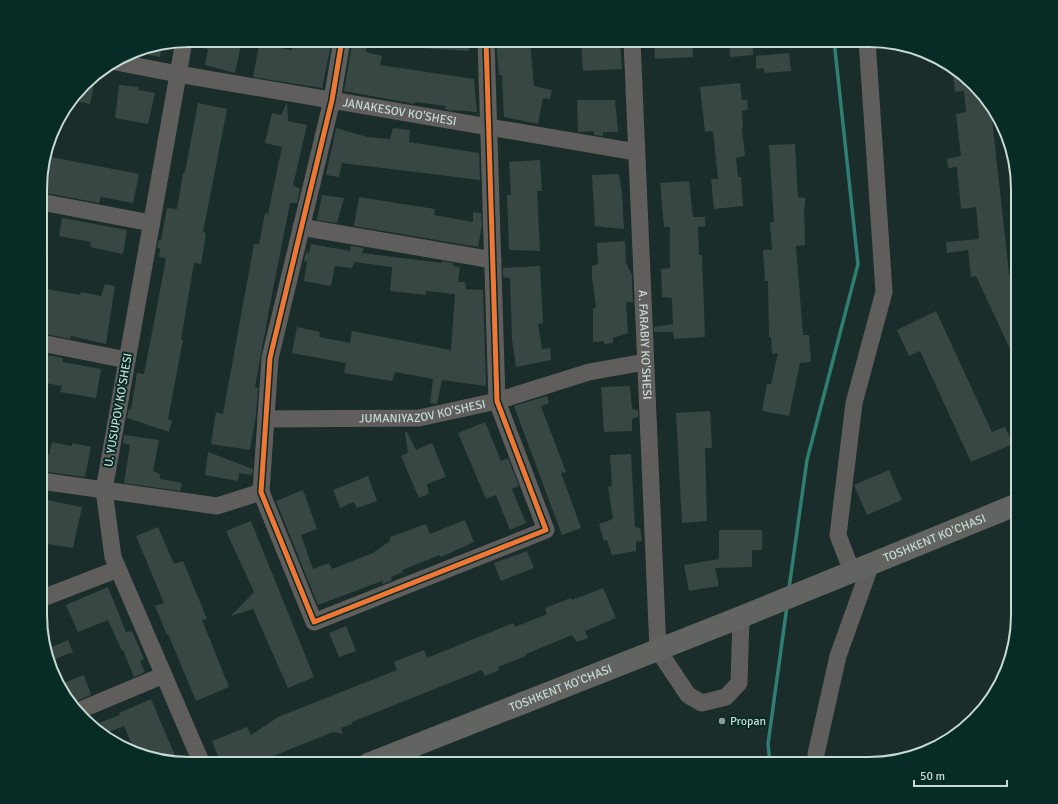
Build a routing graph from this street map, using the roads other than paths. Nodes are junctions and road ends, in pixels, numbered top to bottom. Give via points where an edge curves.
1 (183, 47) edge
2 (341, 47) edge
3 (486, 47) edge
4 (632, 47) edge
5 (867, 47) edge
6 (123, 63) edge
7 (178, 74) junction
8 (332, 100) junction
9 (489, 127) junction
10 (636, 152) junction
11 (47, 203) edge
12 (152, 223) junction
13 (301, 227) junction
14 (493, 260) junction
15 (47, 343) edge
16 (127, 360) junction
17 (645, 362) junction
18 (497, 400) junction
19 (266, 419) junction
20 (47, 482) edge
21 (104, 490) junction
22 (261, 492) junction
23 (1011, 507) edge
24 (861, 568) junction
25 (118, 569) junction
26 (47, 596) edge
27 (747, 614) junction
28 (658, 650) junction
29 (164, 674) junction
30 (82, 709) edge
31 (199, 757) edge
32 (387, 757) edge
33 (816, 757) edge

1 - 7 street, U. YUSUPOV KO'SHESI
2 - 8 street
3 - 9 street
4 - 10 street, A. FARABIY KO'SHESI
5 - 24 street via 884,292 854,403 838,535
6 - 7 street, JANAKESOV KO'SHESI
7 - 8 street, JANAKESOV KO'SHESI
7 - 12 street, U. YUSUPOV KO'SHESI
8 - 9 street, JANAKESOV KO'SHESI
8 - 13 street
9 - 10 street, JANAKESOV KO'SHESI
9 - 14 street
10 - 17 street, A. FARABIY KO'SHESI
11 - 12 street
12 - 16 street, U. YUSUPOV KO'SHESI
13 - 14 street
13 - 19 street via 270,358
14 - 18 street
15 - 16 street
16 - 21 street, U. YUSUPOV KO'SHESI
17 - 18 street, JUMANIYAZOV KO'SHESI via 589,372
17 - 28 street, A. FARABIY KO'SHESI
18 - 19 street, JUMANIYAZOV KO'SHESI via 419,418
18 - 22 street via 546,530 314,622
19 - 22 street
20 - 21 street
21 - 22 street via 217,506
21 - 25 street, U. YUSUPOV KO'SHESI via 113,558
23 - 24 highway, TOSHKENT KO'CHASI
24 - 27 highway, TOSHKENT KO'CHASI
24 - 33 street
25 - 26 street
25 - 29 street, U. YUSUPOV KO'SHESI
27 - 28 highway, TOSHKENT KO'CHASI
27 - 28 street via 739,683 726,697 702,703 688,695
28 - 32 highway, TOSHKENT KO'CHASI
29 - 30 street
29 - 31 street, U. YUSUPOV KO'SHESI

